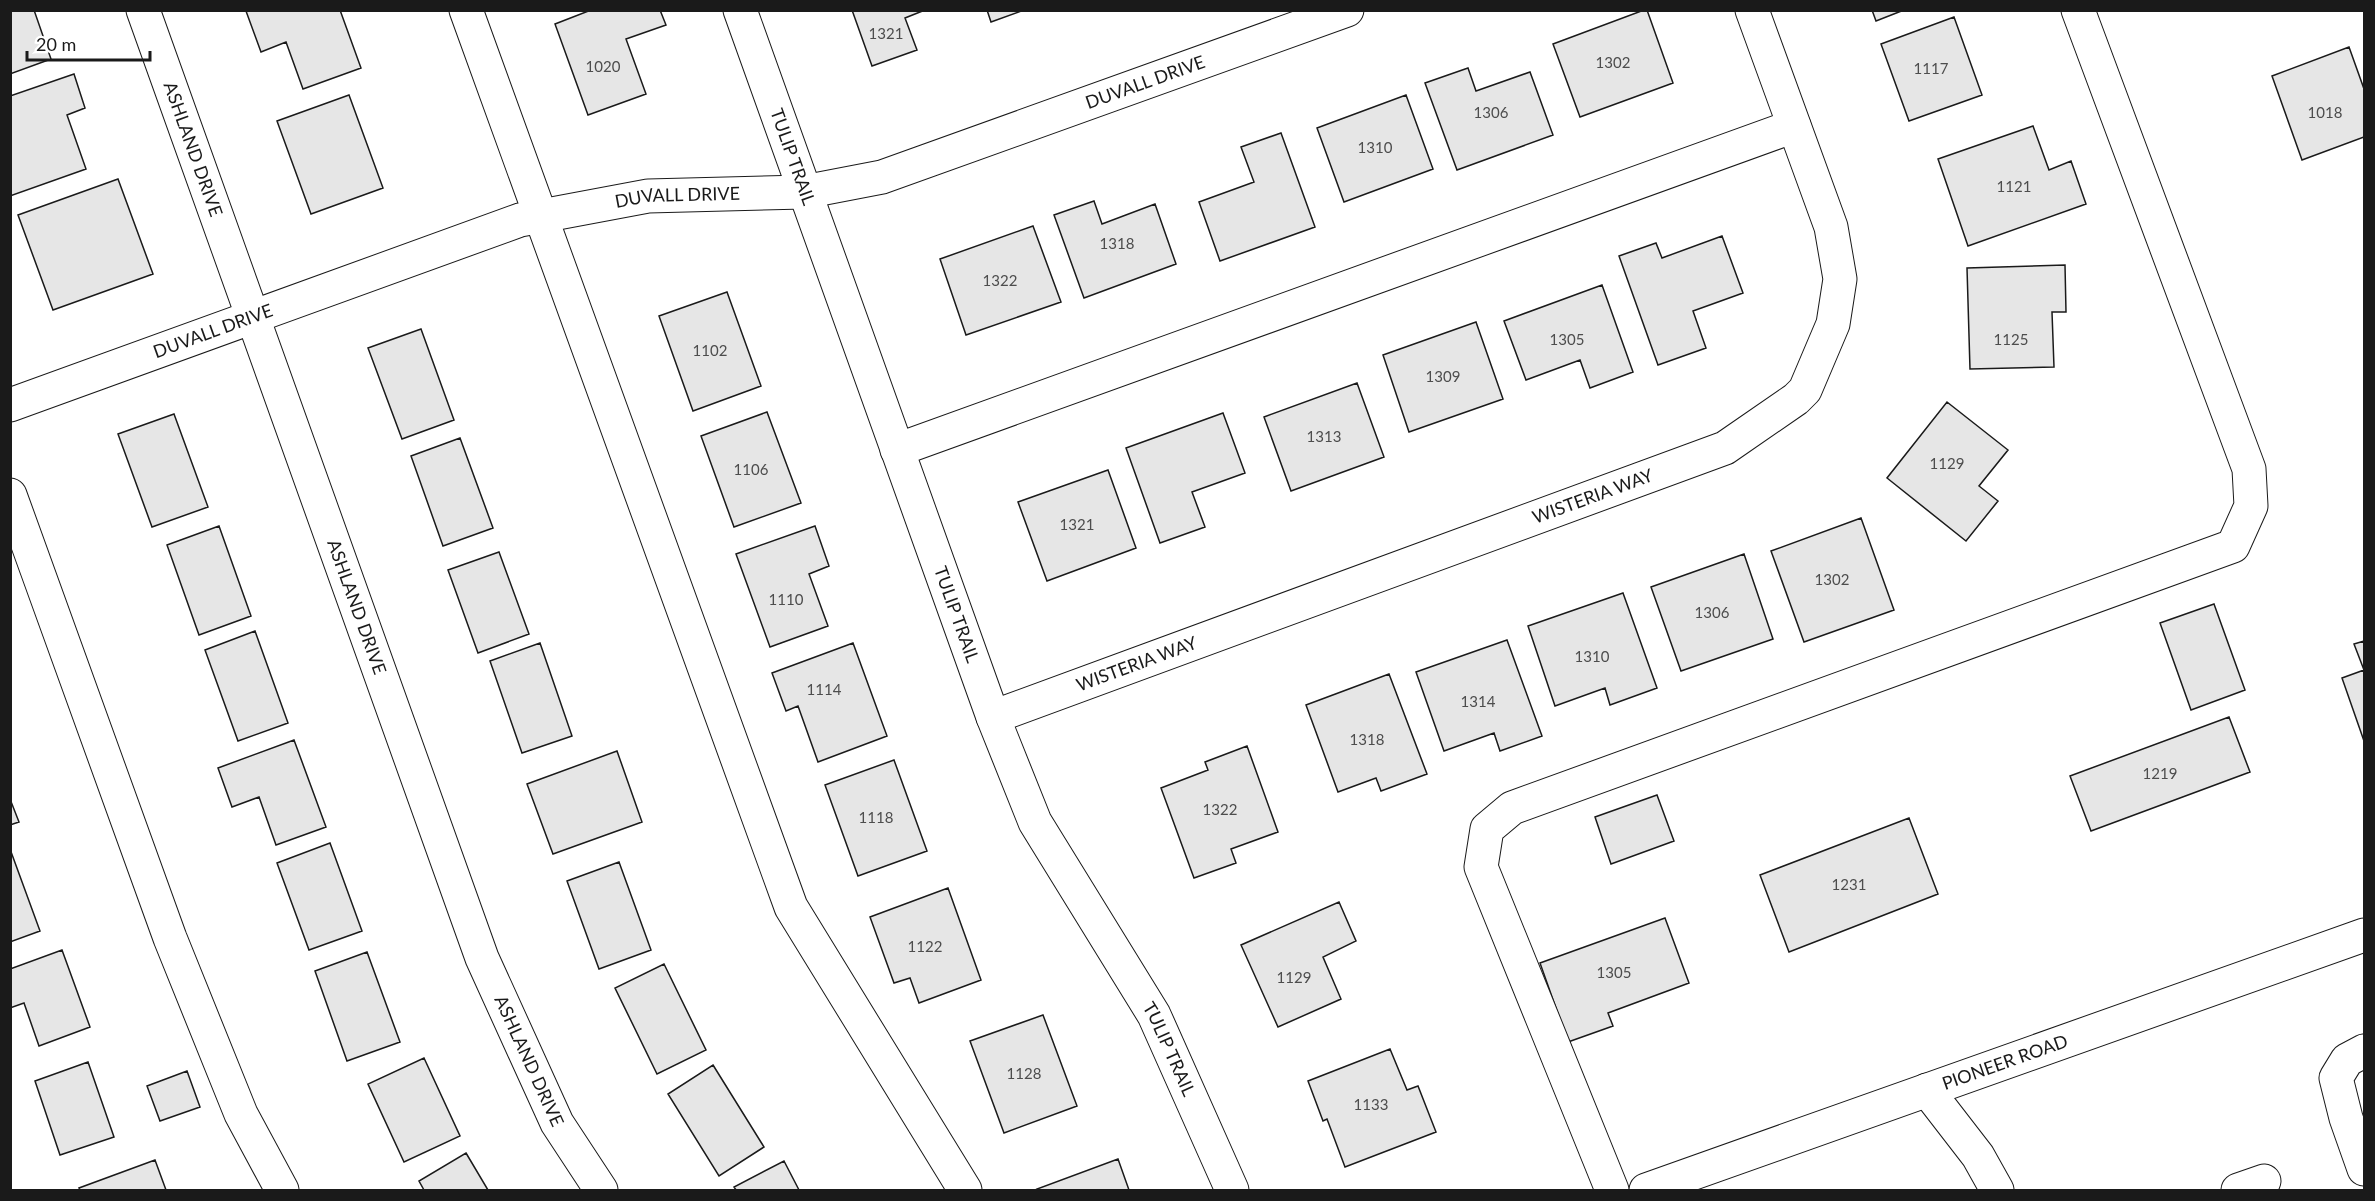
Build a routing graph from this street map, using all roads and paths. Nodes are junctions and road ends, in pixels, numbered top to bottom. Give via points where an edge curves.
1 (143, 10) edge
2 (466, 10) edge
3 (740, 10) edge
4 (1347, 10) edge
5 (1752, 10) edge
6 (2078, 10) edge
7 (1794, 126) junction
8 (804, 192) junction
9 (540, 217) junction
10 (253, 317) junction
11 (10, 405) edge
12 (897, 450) junction
13 (10, 495) edge
14 (993, 717) junction
15 (2364, 935) edge
16 (2364, 1051) edge
17 (1927, 1090) junction
18 (2364, 1169) edge
19 (282, 1191) edge
20 (601, 1191) edge
21 (965, 1191) edge
22 (1232, 1191) edge
23 (1612, 1191) edge
24 (1646, 1191) edge
25 (1997, 1191) edge

1 - 10 street, ASHLAND DRIVE
2 - 9 street
3 - 8 street, TULIP TRAIL
4 - 8 street, DUVALL DRIVE via 882,177
5 - 7 street, WISTERIA WAY
6 - 23 street via 2249,469 2251,506 2233,546 1512,808 1487,829 1480,867
7 - 12 street
7 - 14 street, WISTERIA WAY via 1831,227 1839,279 1833,324 1805,390 1796,399 1725,448
8 - 9 street, DUVALL DRIVE via 648,196
8 - 12 street, TULIP TRAIL
9 - 10 street, DUVALL DRIVE via 520,220
9 - 21 street via 791,907
10 - 11 street, DUVALL DRIVE
10 - 20 street, ASHLAND DRIVE via 482,958 557,1123
12 - 14 street, TULIP TRAIL
13 - 19 street via 170,938 241,1114
14 - 22 street, TULIP TRAIL via 1035,822 1154,1015
15 - 17 street, PIONEER ROAD
16 - 18 street via 2347,1060 2336,1078
17 - 24 street, PIONEER ROAD
17 - 25 street via 1978,1156

